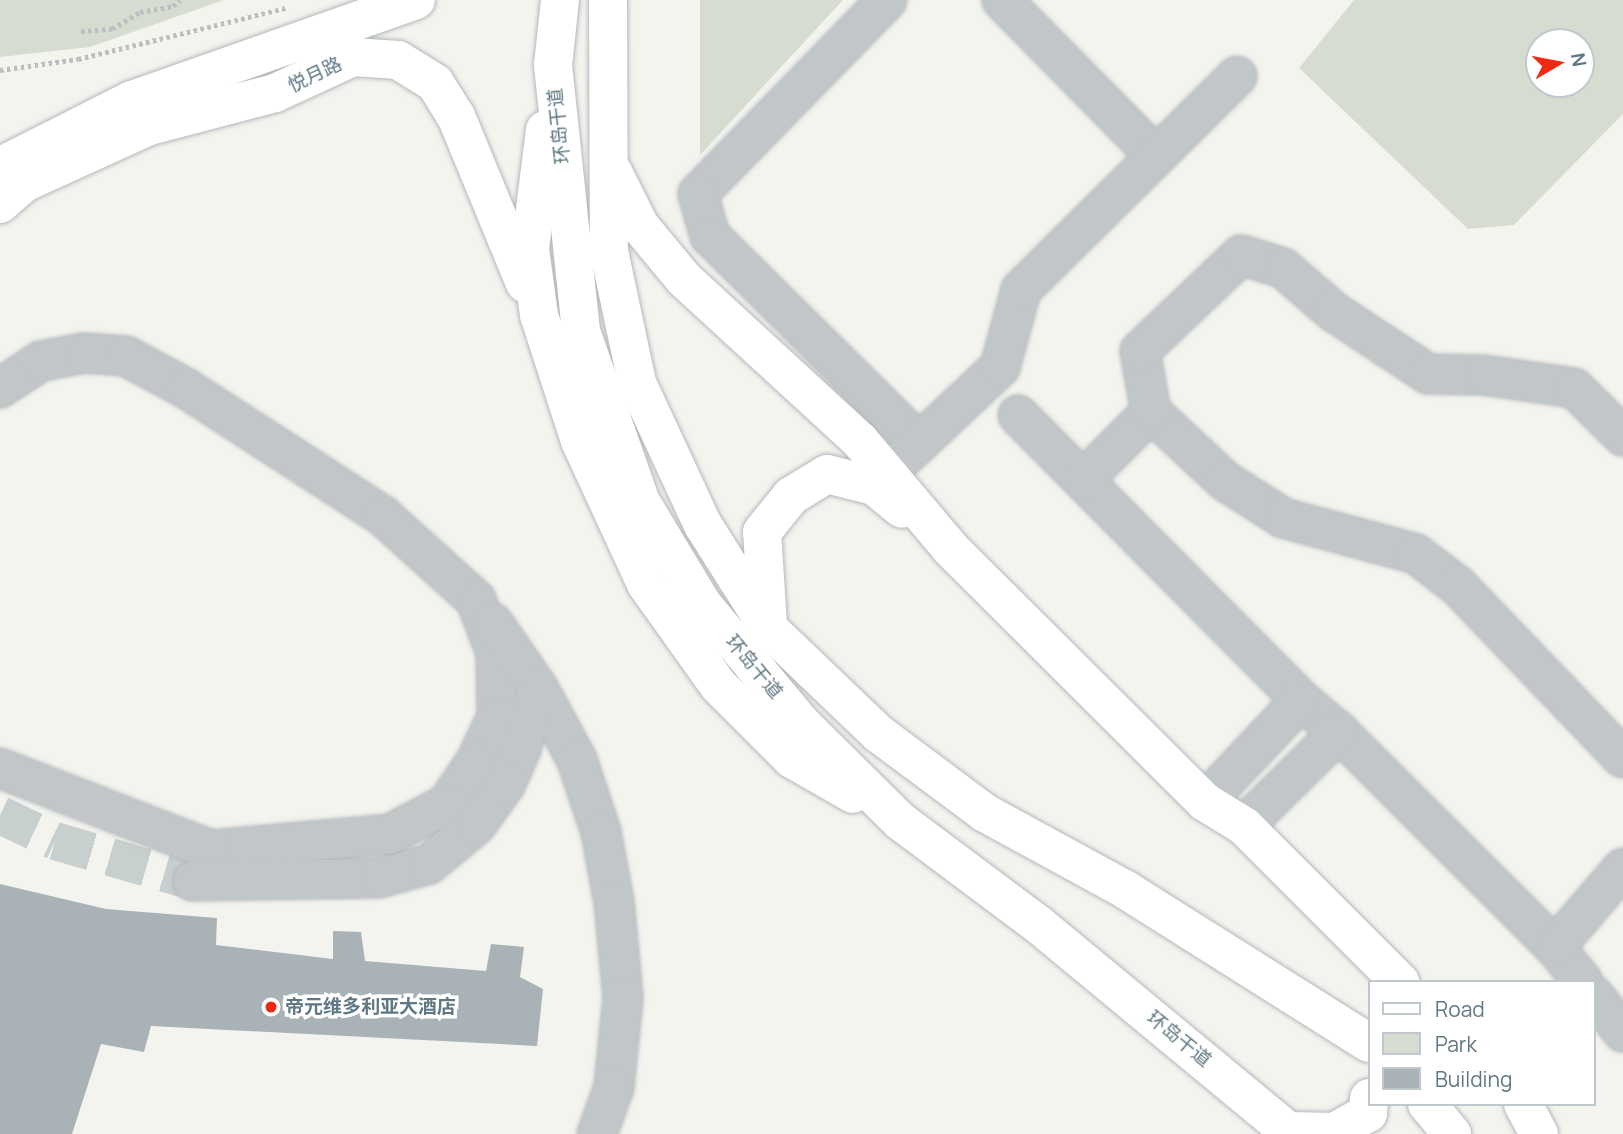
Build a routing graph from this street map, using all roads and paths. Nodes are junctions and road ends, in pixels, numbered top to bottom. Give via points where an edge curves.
1 (180, 0) edge
2 (416, 0) edge
3 (559, 0) edge
4 (608, 0) edge
5 (887, 0) edge
6 (1002, 0) edge
7 (293, 7) dead end
8 (81, 31) dead end
9 (553, 65) junction
10 (0, 69) edge
11 (1237, 76) dead end
12 (1156, 156) junction
13 (609, 164) junction
14 (0, 170) edge
15 (0, 204) edge
16 (539, 315) junction
17 (0, 388) edge
18 (1151, 412) junction
19 (1018, 415) dead end
20 (1623, 436) edge
21 (918, 442) junction
22 (888, 474) junction
23 (1083, 481) junction
24 (950, 548) junction
25 (476, 600) junction
26 (768, 628) junction
27 (538, 688) junction
28 (1301, 700) junction
29 (1339, 732) junction
30 (1623, 758) edge
31 (0, 768) edge
32 (1205, 802) junction
33 (900, 821) junction
34 (1244, 827) junction
35 (1623, 867) edge
36 (193, 881) tunnel mouth
37 (1555, 947) junction
38 (1399, 980) edge
39 (1581, 980) edge
40 (1595, 997) edge
41 (1623, 1032) edge
42 (1363, 1039) edge
43 (1368, 1070) edge
44 (1368, 1106) edge
45 (1429, 1106) edge
46 (1524, 1106) edge
47 (1291, 1132) edge
48 (597, 1134) edge
49 (1452, 1134) edge
50 (1539, 1134) edge

1 - 8 path via 173,6 140,12 112,29
2 - 14 main road, 悦月路 via 132,100
3 - 9 main road, 环岛干道
4 - 13 main road, 环岛干道
5 - 21 street via 698,194 710,236
6 - 12 street
7 - 10 path via 78,59
9 - 16 main road via 530,249
9 - 33 main road, 环岛干道 via 581,331 641,502 703,605 800,722
11 - 12 street
12 - 21 street via 1021,289 1000,367
13 - 22 main road via 640,226 684,279 860,441
13 - 26 main road, 环岛干道 via 609,251 637,383 703,525
15 - 16 main road, 悦月路 via 24,183 149,126 275,93 353,57 398,60 435,83 456,116
16 - 33 main road via 580,441 654,596 718,685 792,760
17 - 25 street via 41,360 84,354 126,356 187,389 383,516
18 - 20 street via 1140,351 1241,255 1283,268 1334,312 1428,374 1483,375 1574,388
18 - 23 street
18 - 30 street via 1225,481 1283,518 1416,554 1458,586
19 - 23 street
21 - 22 street
22 - 24 main road
23 - 28 street
24 - 26 main road via 874,486 827,474 791,496 762,532
24 - 32 main road
25 - 27 street
25 - 31 street via 496,653 497,717 476,761 447,804 390,834 211,850
26 - 42 main road, 环岛干道 via 879,734 985,813 1126,890
27 - 36 street via 521,749 505,785 476,825 429,864 379,878
27 - 48 street via 577,760 601,832 614,902 623,998 614,1087
28 - 29 street
28 - 32 street
29 - 34 street
29 - 37 street
32 - 34 main road
33 - 47 main road, 环岛干道 via 1039,925
34 - 38 main road
35 - 37 street
37 - 39 street
40 - 41 street
42 - 43 main road
44 - 47 main road via 1368,1113 1334,1132
45 - 49 main road
46 - 50 main road

